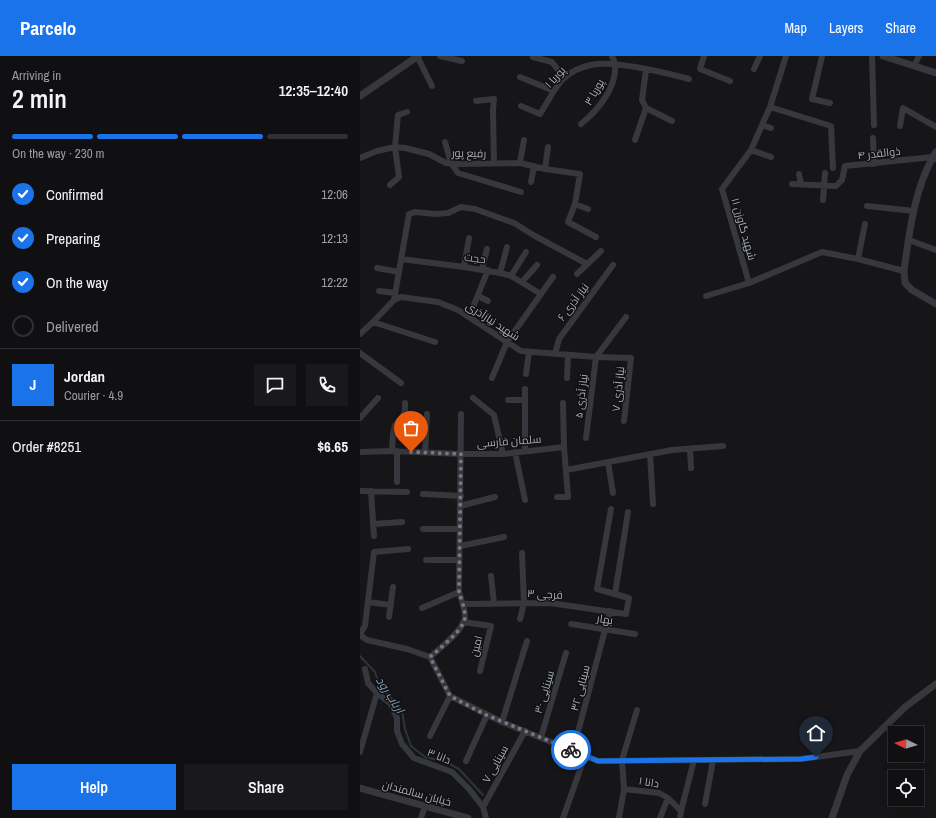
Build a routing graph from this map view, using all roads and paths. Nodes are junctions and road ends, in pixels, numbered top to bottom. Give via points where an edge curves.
1 (418, 56) edge
2 (440, 56) edge
3 (612, 56) edge
4 (704, 56) edge
5 (760, 56) edge
6 (786, 56) edge
7 (822, 56) edge
8 (872, 56) edge
9 (883, 56) edge
10 (919, 56) edge
11 (533, 57) dead end
12 (462, 61) dead end
13 (615, 65) junction
14 (914, 66) junction
15 (754, 69) dead end
16 (646, 70) junction
17 (936, 73) edge
18 (520, 77) dead end
19 (564, 78) junction
20 (689, 79) dead end
21 (730, 81) dead end
22 (432, 86) dead end
23 (554, 91) junction
24 (361, 94) edge
25 (476, 101) dead end
26 (830, 102) dead end
27 (521, 106) dead end
28 (770, 107) junction
29 (646, 108) junction
30 (407, 112) dead end
31 (672, 120) dead end
32 (581, 124) dead end
33 (762, 125) junction
34 (874, 125) dead end
35 (900, 126) dead end
36 (936, 127) edge
37 (771, 128) dead end
38 (873, 138) dead end
39 (524, 140) dead end
40 (635, 140) dead end
41 (445, 142) dead end
42 (548, 146) dead end
43 (394, 148) junction
44 (752, 150) junction
45 (935, 156) edge
46 (771, 157) dead end
47 (360, 158) edge
48 (451, 163) junction
49 (494, 163) junction
50 (520, 163) junction
51 (874, 164) junction
52 (534, 166) junction
53 (833, 168) dead end
54 (545, 169) junction
55 (825, 173) dead end
56 (799, 174) dead end
57 (531, 182) dead end
58 (792, 184) dead end
59 (801, 184) junction
60 (390, 185) dead end
61 (824, 185) junction
62 (521, 192) dead end
63 (823, 200) dead end
64 (575, 204) junction
65 (867, 206) dead end
66 (588, 209) dead end
67 (914, 211) junction
68 (865, 224) dead end
69 (596, 237) dead end
70 (469, 238) dead end
71 (909, 240) junction
72 (507, 247) dead end
73 (486, 249) dead end
74 (936, 250) edge
75 (601, 251) dead end
76 (526, 252) dead end
77 (401, 259) junction
78 (858, 259) junction
79 (587, 264) junction
80 (537, 265) dead end
81 (613, 265) dead end
82 (464, 267) junction
83 (377, 268) dead end
84 (485, 270) junction
85 (904, 271) junction
86 (399, 272) junction
87 (500, 273) junction
88 (578, 274) dead end
89 (511, 276) junction
90 (553, 277) dead end
91 (522, 282) junction
92 (749, 283) junction
93 (379, 291) dead end
94 (395, 293) junction
95 (541, 294) junction
96 (478, 296) junction
97 (706, 296) dead end
98 (394, 300) junction
99 (488, 301) dead end
100 (936, 304) edge
101 (469, 317) junction
102 (626, 317) dead end
103 (373, 322) junction
104 (360, 334) edge
105 (435, 342) dead end
106 (507, 342) junction
107 (529, 352) junction
108 (360, 353) edge
109 (555, 354) junction
110 (568, 355) junction
111 (596, 357) junction
112 (631, 358) joint
113 (526, 374) dead end
114 (492, 378) dead end
115 (567, 378) dead end
116 (401, 382) dead end
117 (525, 389) dead end
118 (378, 398) dead end
119 (473, 398) dead end
120 (508, 400) dead end
121 (525, 400) junction
122 (405, 403) dead end
123 (563, 403) dead end
124 (427, 414) dead end
125 (461, 414) dead end
126 (360, 418) edge
127 (624, 421) dead end
128 (586, 438) dead end
129 (723, 446) dead end
130 (564, 447) junction
131 (690, 449) junction
132 (394, 451) junction
133 (524, 451) junction
134 (360, 452) edge
135 (425, 452) junction
136 (515, 452) junction
137 (461, 454) junction
138 (503, 454) junction
139 (650, 454) junction
140 (608, 462) junction
141 (691, 468) dead end
142 (566, 470) junction
143 (397, 482) dead end
144 (360, 491) edge
145 (371, 491) junction
146 (407, 492) dead end
147 (612, 493) dead end
148 (423, 494) dead end
149 (460, 496) junction
150 (495, 497) dead end
151 (556, 497) dead end
152 (525, 500) dead end
153 (653, 504) dead end
154 (460, 506) junction
155 (611, 508) dead end
156 (628, 512) dead end
157 (402, 522) dead end
158 (373, 524) junction
159 (423, 529) dead end
160 (460, 529) junction
161 (374, 536) dead end
162 (504, 537) dead end
163 (460, 546) junction
164 (408, 549) dead end
165 (522, 553) dead end
166 (426, 560) dead end
167 (459, 560) junction
168 (491, 576) dead end
169 (393, 587) dead end
170 (459, 592) junction
171 (615, 594) junction
172 (368, 602) junction
173 (494, 603) junction
174 (524, 603) junction
175 (463, 604) junction
176 (391, 605) junction
177 (422, 608) dead end
178 (610, 611) junction
179 (390, 617) dead end
180 (520, 619) dead end
181 (463, 622) junction
182 (571, 624) dead end
183 (605, 630) junction
184 (635, 634) dead end
185 (360, 635) edge
186 (527, 641) dead end
187 (566, 653) dead end
188 (430, 657) junction
189 (365, 669) dead end
190 (480, 671) dead end
191 (936, 684) edge
192 (377, 693) junction
193 (450, 696) junction
194 (637, 710) dead end
195 (486, 715) junction
196 (502, 722) junction
197 (525, 731) junction
198 (430, 736) dead end
199 (541, 737) junction
200 (573, 751) junction
201 (860, 751) junction
202 (360, 752) edge
203 (585, 756) junction
204 (622, 760) junction
205 (694, 760) junction
206 (713, 760) junction
207 (466, 761) dead end
208 (360, 788) edge
209 (624, 789) junction
210 (668, 798) junction
211 (705, 804) dead end
212 (425, 806) junction
213 (483, 806) junction
214 (681, 815) edge
215 (421, 818) edge
216 (468, 818) edge
217 (486, 818) edge
218 (563, 818) edge
219 (619, 818) edge
220 (660, 818) edge
221 (832, 818) edge

1 - 22 street
1 - 24 street
2 - 12 street
3 - 13 street
4 - 21 street via 700,69
5 - 15 street
6 - 28 street, شهید گاوزن ۱۱
7 - 26 street via 812,99
8 - 34 street
9 - 14 street
10 - 14 street
11 - 19 street via 552,62
13 - 16 street, پوریا ۱
13 - 19 street, پوریا ۱ via 593,64 575,70
13 - 32 street, پوریا ۳ via 613,81 605,98 593,114
14 - 17 street
16 - 20 street, پوریا ۱
16 - 29 street via 642,100
18 - 23 street
19 - 23 street, پوریا ۱
23 - 27 street, پوریا ۱ via 540,114
25 - 49 street via 494,99
28 - 33 street, شهید گاوزن ۱۱
28 - 53 street via 831,126
29 - 31 street
29 - 40 street
30 - 43 street via 398,115
33 - 37 street
33 - 44 street, شهید گاوزن ۱۱
35 - 36 street via 903,108
38 - 51 street
39 - 50 street
41 - 48 street
42 - 54 street
43 - 47 street, رفیع پور
43 - 48 street, رفیع پور via 430,154
43 - 60 street via 399,177
44 - 46 street
44 - 92 street, شهید گاوزن ۱۱ via 722,189
45 - 51 street, ذوالقدر ۴
45 - 67 street via 924,177
48 - 49 street, رفیع پور
48 - 62 street via 458,173
49 - 50 street, رفیع پور
50 - 52 street, رفیع پور
51 - 61 street, ذوالقدر ۴ via 845,166 842,180 836,186
52 - 54 street, رفیع پور
52 - 57 street
54 - 64 street, رفیع پور via 580,174
55 - 61 street
56 - 59 street
58 - 59 street, ذوالقدر ۴
59 - 61 street, ذوالقدر ۴
61 - 63 street
64 - 66 street
64 - 69 street via 568,222
65 - 67 street
67 - 71 street
68 - 78 street
70 - 82 street
71 - 74 street
71 - 85 street
72 - 87 street
73 - 84 street
75 - 79 street
76 - 89 street
77 - 79 street via 409,214 448,213 461,207 475,209 514,223
77 - 82 street, حجت
77 - 86 street
78 - 85 street
78 - 92 street via 822,252
79 - 88 street
80 - 91 street
81 - 109 street, نیاز آذری ۶ via 559,339
82 - 84 street, حجت
83 - 86 street
84 - 87 street, حجت
84 - 96 street
85 - 100 street via 906,283 912,290
86 - 94 street
87 - 89 street, حجت
89 - 91 street, حجت
90 - 95 street
91 - 95 street, حجت
92 - 97 street
93 - 94 street
94 - 98 street
95 - 106 street
96 - 99 street
96 - 101 street
98 - 101 street, شهید نیازآذری via 402,297 438,302
98 - 103 street
101 - 106 street, شهید نیازآذری
102 - 111 street
103 - 104 street
103 - 105 street
106 - 107 street, شهید نیازآذری via 521,351
106 - 114 street
107 - 109 street, شهید نیازآذری
107 - 113 street
108 - 116 street
109 - 110 street, شهید نیازآذری
110 - 111 street, شهید نیازآذری
110 - 115 street
111 - 112 street, شهید نیازآذری
111 - 128 street, نیاز آذری ۵
112 - 127 street, نیاز آذری ۷
117 - 121 street
118 - 126 street
119 - 138 street via 494,416
120 - 121 street
121 - 133 street
122 - 132 street via 402,418 395,425 392,434
123 - 130 street
124 - 135 street
125 - 137 street
129 - 131 street
130 - 133 street, سلمان فارسی
130 - 142 street
131 - 139 street
131 - 141 street
132 - 134 street, سلمان فارسی
132 - 135 street, سلمان فارسی
132 - 143 street
133 - 136 street, سلمان فارسی
135 - 137 street, سلمان فارسی
136 - 138 street, سلمان فارسی
136 - 152 street
137 - 138 street, سلمان فارسی
137 - 149 street
139 - 140 street
139 - 153 street
140 - 142 street
140 - 147 street
142 - 151 street via 568,497
144 - 145 street
145 - 146 street
145 - 158 street
148 - 149 street
149 - 154 street
150 - 154 street
154 - 160 street
155 - 171 street via 597,589
156 - 171 street
157 - 158 street
158 - 161 street
159 - 160 street
160 - 163 street
162 - 163 street
163 - 167 street
164 - 172 street via 374,552
165 - 174 street
166 - 167 street
167 - 170 street
168 - 173 street
169 - 176 street
170 - 175 street
170 - 177 street
171 - 178 street, فرجی ۳ via 629,598 626,614
172 - 176 street
172 - 185 street via 365,626
173 - 174 street, فرجی ۳
173 - 175 street, فرجی ۳
174 - 178 street, فرجی ۳
174 - 180 street
175 - 181 street via 466,618
176 - 179 street
178 - 183 street, سینایی ۳۲
181 - 188 street via 458,632
181 - 190 street, امین via 491,626
182 - 183 street, بهار
183 - 184 street, بهار
183 - 200 street, سینایی ۳۲
185 - 188 street via 367,640
186 - 196 street
187 - 199 street, سینایی ۳۰
188 - 193 street
189 - 192 street, دانا ۳ via 368,683
191 - 201 street via 905,707
192 - 202 street
192 - 213 street, دانا ۳ via 391,704 397,718 402,744 414,758 452,772
193 - 195 street
193 - 198 street
194 - 204 street
195 - 196 street
195 - 207 street
196 - 197 street
197 - 199 street
197 - 213 street, سینایی ۷
199 - 200 street
200 - 203 street
201 - 206 street via 801,759
201 - 221 street via 847,775
203 - 204 street via 598,761
203 - 218 street
204 - 205 street
204 - 209 street
205 - 206 street
205 - 214 street
206 - 211 street
208 - 212 street, خیابان سالمندان
209 - 210 street, دانا ۱ via 659,793
209 - 219 street
210 - 214 street, دانا ۱
210 - 220 street
212 - 215 street
212 - 216 street, خیابان سالمندان
213 - 217 street, دانا ۳

